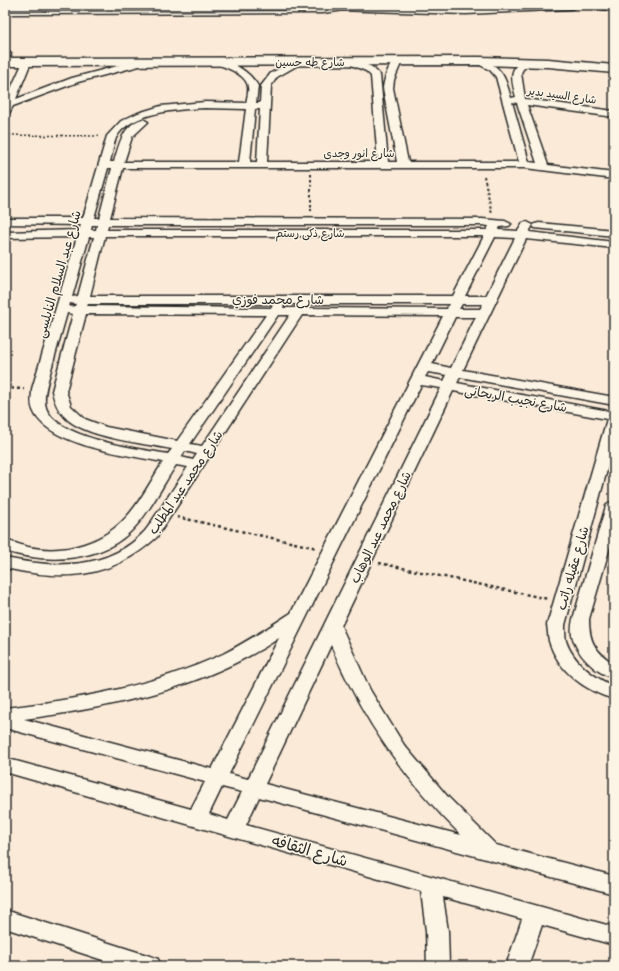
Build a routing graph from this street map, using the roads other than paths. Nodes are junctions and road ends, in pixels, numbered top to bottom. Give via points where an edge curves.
1 (478, 5) edge
2 (570, 5) edge
3 (580, 5) edge
4 (355, 6) edge
5 (5, 7) edge
6 (459, 8) edge
7 (490, 9) junction
8 (614, 10) edge
9 (5, 13) edge
10 (6, 57) edge
11 (398, 58) junction
12 (216, 61) junction
13 (300, 61) junction
14 (479, 61) junction
15 (27, 62) junction
16 (144, 62) junction
17 (352, 62) junction
18 (530, 62) junction
19 (614, 69) edge
20 (507, 103) junction
21 (10, 104) junction
22 (523, 105) junction
23 (250, 109) junction
24 (264, 109) junction
25 (5, 113) edge
26 (614, 114) edge
27 (614, 120) edge
28 (105, 162) junction
29 (119, 162) junction
30 (245, 162) junction
31 (262, 162) junction
32 (383, 162) junction
33 (402, 162) junction
34 (524, 162) junction
35 (542, 163) junction
36 (614, 169) edge
37 (614, 176) edge
38 (5, 221) edge
39 (494, 226) junction
40 (86, 227) junction
41 (102, 227) junction
42 (524, 230) junction
43 (614, 233) edge
44 (5, 235) edge
45 (614, 245) edge
46 (63, 305) junction
47 (81, 305) junction
48 (279, 305) junction
49 (304, 305) junction
50 (455, 306) junction
51 (487, 306) junction
52 (421, 373) junction
53 (452, 379) junction
54 (614, 401) edge
55 (614, 417) edge
56 (181, 446) junction
57 (206, 451) junction
58 (172, 460) junction
59 (197, 465) junction
60 (612, 523) edge
61 (5, 545) edge
62 (5, 563) edge
63 (298, 616) junction
64 (332, 626) junction
65 (614, 672) edge
66 (614, 693) edge
67 (5, 715) edge
68 (5, 721) edge
69 (7, 768) edge
70 (216, 779) junction
71 (253, 789) junction
72 (197, 818) junction
73 (234, 828) junction
74 (490, 852) junction
75 (431, 884) junction
76 (614, 885) edge
77 (535, 913) junction
78 (5, 919) edge
79 (614, 936) edge
80 (150, 966) edge
81 (438, 966) edge
82 (517, 966) edge

1 - 7 main road
2 - 7 main road
3 - 8 lane
4 - 5 main road
4 - 6 main road
4 - 9 lane via 324,12
6 - 7 main road
10 - 15 main road, شارع طه حسين
11 - 14 main road, شارع طه حسين
11 - 17 main road, شارع طه حسين
11 - 33 street via 388,88
12 - 13 main road, شارع طه حسين
12 - 16 main road, شارع طه حسين
12 - 23 street via 237,69 250,80 253,86
13 - 17 main road, شارع طه حسين
13 - 24 street via 281,70 269,81 266,86
14 - 18 main road, شارع طه حسين
14 - 20 street via 498,74
15 - 16 main road, شارع طه حسين
15 - 21 street
16 - 21 street via 75,80
17 - 32 street via 369,69 375,75
18 - 19 main road, شارع طه حسين
18 - 22 street via 516,72
20 - 22 street, شارع السيد بدير
20 - 34 street
21 - 25 street
22 - 26 street, شارع السيد بدير
22 - 27 street, شارع السيد بدير
22 - 35 street
23 - 24 street
23 - 28 street, شارع عبد السلام النابلسى via 182,106 138,116 124,123 112,136
23 - 29 street via 174,113 145,121 128,133
23 - 30 street
24 - 31 street
28 - 29 street, شارع انور وجدى
28 - 40 street, شارع عبد السلام النابلسى
29 - 30 street, شارع انور وجدى
29 - 41 street
30 - 31 street, شارع انور وجدى
31 - 32 street, شارع انور وجدى
31 - 32 street, شارع انور وجدى via 311,165
32 - 33 street, شارع انور وجدى
33 - 34 street, شارع انور وجدى
33 - 34 street, شارع انور وجدى via 482,165
34 - 35 street, شارع انور وجدى
35 - 36 street, شارع انور وجدى
35 - 37 street, شارع انور وجدى
38 - 40 street, شارع ذكى رستم
39 - 41 street, شارع ذكى رستم
39 - 41 street, شارع ذكى رستم via 311,222
39 - 42 street, شارع ذكى رستم
39 - 50 street
40 - 41 street, شارع ذكى رستم
40 - 44 street, شارع ذكى رستم
40 - 46 street, شارع عبد السلام النابلسى
41 - 47 street
42 - 43 street, شارع ذكى رستم
42 - 45 street, شارع ذكى رستم
42 - 51 street, شارع محمد عبد الوهاب
46 - 47 street, شارع محمد فوزي
46 - 58 street, شارع عبد السلام النابلسى via 39,389 38,405 42,415 64,434 81,440
47 - 48 street, شارع محمد فوزي
47 - 56 street via 59,391 60,401 66,410 75,419 98,429
48 - 49 street, شارع محمد فوزي
48 - 56 street, شارع محمد عبد المطلب
49 - 50 street, شارع محمد فوزي
49 - 57 street, شارع محمد عبد المطلب
50 - 51 street, شارع محمد فوزي
50 - 52 street
51 - 53 street, شارع محمد عبد الوهاب
52 - 53 street, شارع نجيب الريحانى
52 - 63 street
53 - 54 street, شارع نجيب الريحانى
53 - 55 street, شارع نجيب الريحانى
53 - 64 street, شارع محمد عبد الوهاب
55 - 66 street, شارع عقيله راتب via 556,625 558,643 568,661 585,678
56 - 57 street
56 - 58 street, شارع محمد عبد المطلب
57 - 59 street, شارع محمد عبد المطلب
58 - 59 street, شارع عبد السلام النابلسى
58 - 61 street, شارع محمد عبد المطلب via 134,518 120,532 101,543 78,551 53,554 29,552
59 - 62 street, شارع محمد عبد المطلب via 151,534 140,546 116,559 88,568 57,572
60 - 65 street, شارع عقيله راتب via 581,619 581,634 588,650 602,665
63 - 67 street via 253,645 214,665 163,684 108,699
63 - 70 street
64 - 71 street, شارع محمد عبد الوهاب
64 - 74 street via 349,668 372,712 403,758 442,805
68 - 70 street
69 - 72 street, شارع الثقافه
70 - 71 street
70 - 72 street
71 - 73 street, شارع محمد عبد الوهاب
71 - 74 street
72 - 73 street, شارع الثقافه
73 - 75 street, شارع الثقافه
74 - 76 street
75 - 77 street, شارع الثقافه
75 - 81 street
77 - 79 street, شارع الثقافه
77 - 82 street
78 - 80 street

